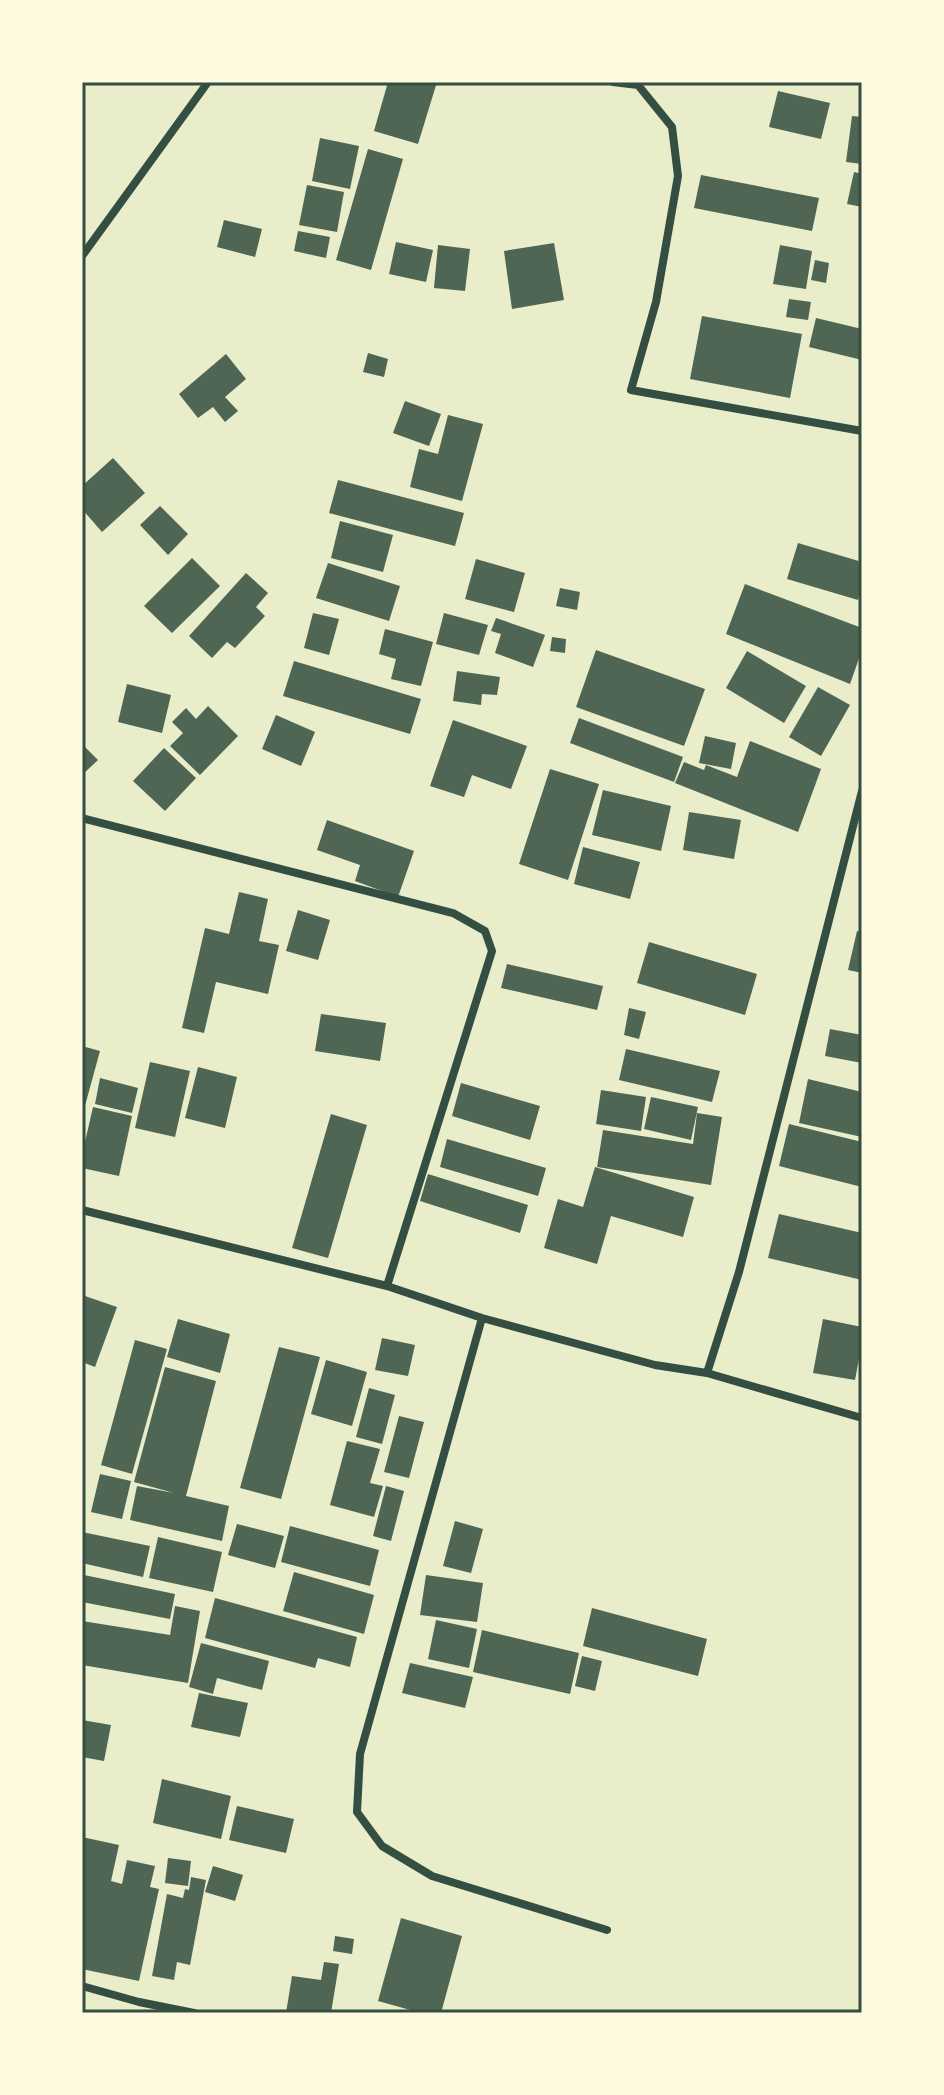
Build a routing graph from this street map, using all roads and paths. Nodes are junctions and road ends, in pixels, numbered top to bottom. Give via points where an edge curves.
1 (208, 82) edge
2 (613, 82) edge
3 (82, 256) edge
4 (862, 431) edge
5 (862, 791) edge
6 (82, 818) edge
7 (82, 1210) edge
8 (387, 1286) junction
9 (482, 1318) junction
10 (707, 1373) junction
11 (862, 1418) edge
12 (607, 1930) dead end
13 (82, 1986) edge
14 (194, 2013) edge

1 - 3 street
2 - 4 street via 638,85 672,127 678,176 656,302 631,390
5 - 10 street via 743,1257
6 - 8 street via 453,913 485,931 492,951
7 - 8 street
8 - 9 street
9 - 10 street via 655,1365
9 - 12 street via 360,1754 357,1812 382,1846 432,1876
10 - 11 street
13 - 14 street

